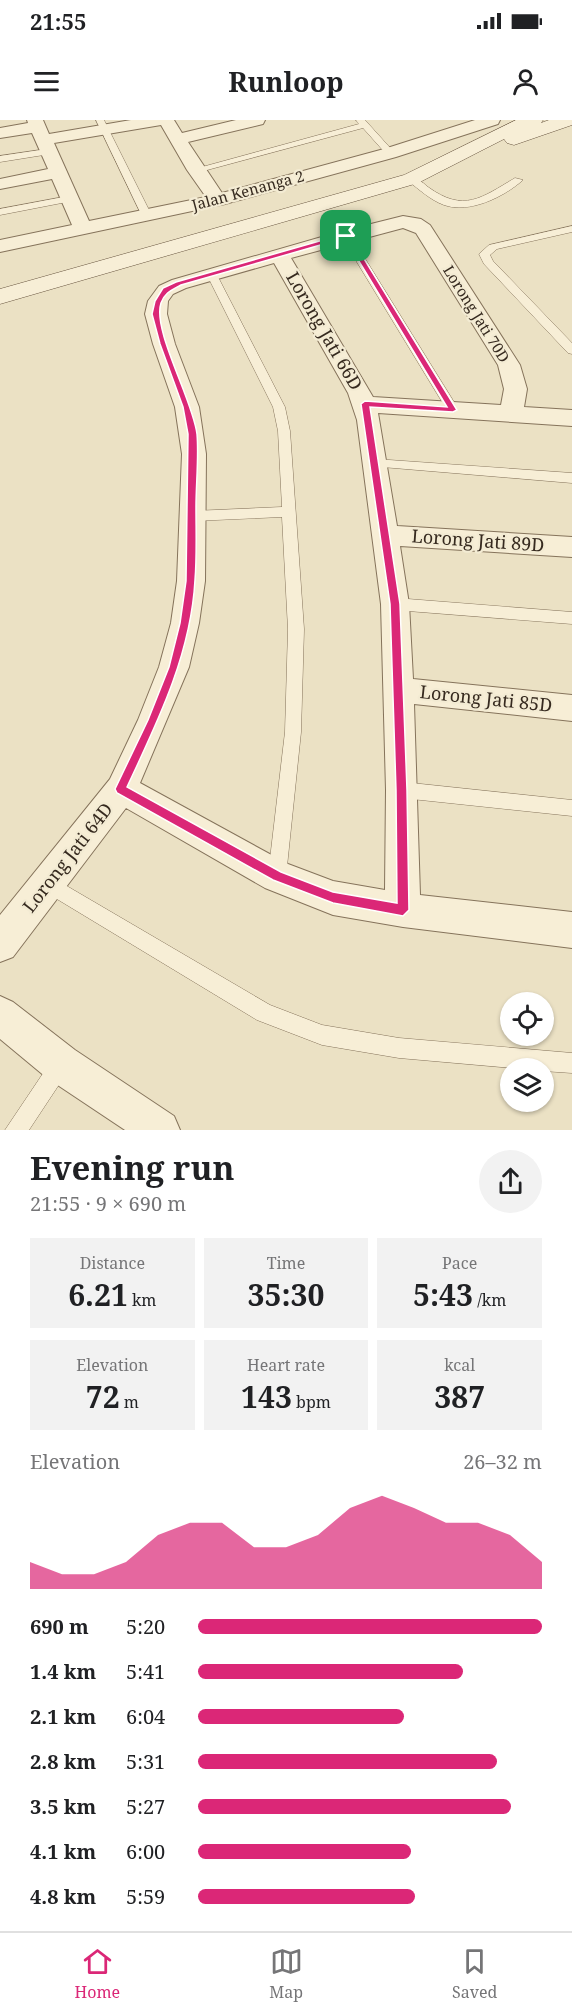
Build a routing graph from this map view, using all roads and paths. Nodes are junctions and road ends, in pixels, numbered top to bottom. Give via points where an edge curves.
1 (161, 120) edge
2 (166, 120) edge
3 (257, 120) edge
4 (424, 120) edge
5 (491, 120) edge
6 (533, 120) edge
7 (567, 120) edge
8 (362, 123) edge
9 (103, 125) edge
10 (0, 133) edge
11 (40, 135) edge
12 (440, 137) junction
13 (178, 139) junction
14 (390, 153) junction
15 (0, 159) edge
16 (455, 159) junction
17 (196, 170) junction
18 (56, 173) junction
19 (411, 179) junction
20 (518, 180) dead end
21 (0, 184) edge
22 (69, 199) junction
23 (218, 200) junction
24 (0, 212) edge
25 (147, 216) junction
26 (414, 223) joint
27 (82, 229) junction
28 (572, 229) edge
29 (346, 236) junction
30 (0, 246) edge
31 (279, 255) junction
32 (212, 275) junction
33 (0, 297) edge
34 (572, 350) edge
35 (365, 404) junction
36 (453, 410) junction
37 (510, 413) junction
38 (572, 418) edge
39 (375, 463) junction
40 (572, 478) edge
41 (290, 512) junction
42 (193, 516) junction
43 (384, 535) junction
44 (572, 547) edge
45 (395, 604) junction
46 (572, 618) edge
47 (399, 690) junction
48 (572, 708) edge
49 (121, 789) junction
50 (402, 790) junction
51 (572, 808) edge
52 (277, 876) junction
53 (48, 884) junction
54 (403, 910) junction
55 (572, 930) edge
56 (0, 944) edge
57 (0, 1015) edge
58 (61, 1064) junction
59 (572, 1064) edge
60 (16, 1130) edge
61 (160, 1130) edge

1 - 9 street
2 - 13 street
3 - 13 street
4 - 12 street
5 - 12 street, Jalan Kenanga 2
6 - 16 main road
7 - 16 main road
8 - 14 lane
8 - 17 lane
9 - 11 street
9 - 25 lane
10 - 11 street
11 - 15 lane
11 - 18 street
12 - 14 street, Jalan Kenanga 2
13 - 17 street
14 - 23 street, Jalan Kenanga 2
16 - 19 main road
17 - 23 street
18 - 21 street
18 - 22 street
19 - 20 lane via 445,201 464,204
19 - 33 main road
22 - 24 lane
22 - 27 street
23 - 25 street, Jalan Kenanga 2
25 - 27 street, Jalan Kenanga 2
26 - 29 street, Lorong Jati 64D via 403,222
26 - 37 street, Lorong Jati 70D via 423,229 509,365 516,393
27 - 30 street, Jalan Kenanga 2
28 - 34 lane via 493,247 484,254
29 - 31 street, Lorong Jati 64D
29 - 36 lane
31 - 32 street, Lorong Jati 64D
31 - 35 street, Lorong Jati 66D
32 - 41 lane via 279,407
32 - 42 street, Lorong Jati 64D via 165,290 156,314 192,434
35 - 36 street
35 - 39 street, Lorong Jati 66D
36 - 37 street
37 - 38 street
39 - 40 lane
39 - 43 street, Lorong Jati 66D
41 - 42 lane
41 - 52 lane via 296,628 293,732
42 - 49 street, Lorong Jati 64D via 191,581 174,667
43 - 44 street, Lorong Jati 89D
43 - 45 street, Lorong Jati 66D
45 - 46 lane
45 - 47 street, Lorong Jati 66D
47 - 48 street, Lorong Jati 85D
47 - 50 street, Lorong Jati 66D
49 - 52 street
49 - 53 street, Lorong Jati 64D
50 - 51 lane
50 - 54 street, Lorong Jati 66D
52 - 54 street via 333,898
53 - 56 street, Lorong Jati 64D
53 - 59 lane via 264,1013 322,1035 399,1048
54 - 55 street
57 - 58 street
58 - 60 lane
58 - 61 street

